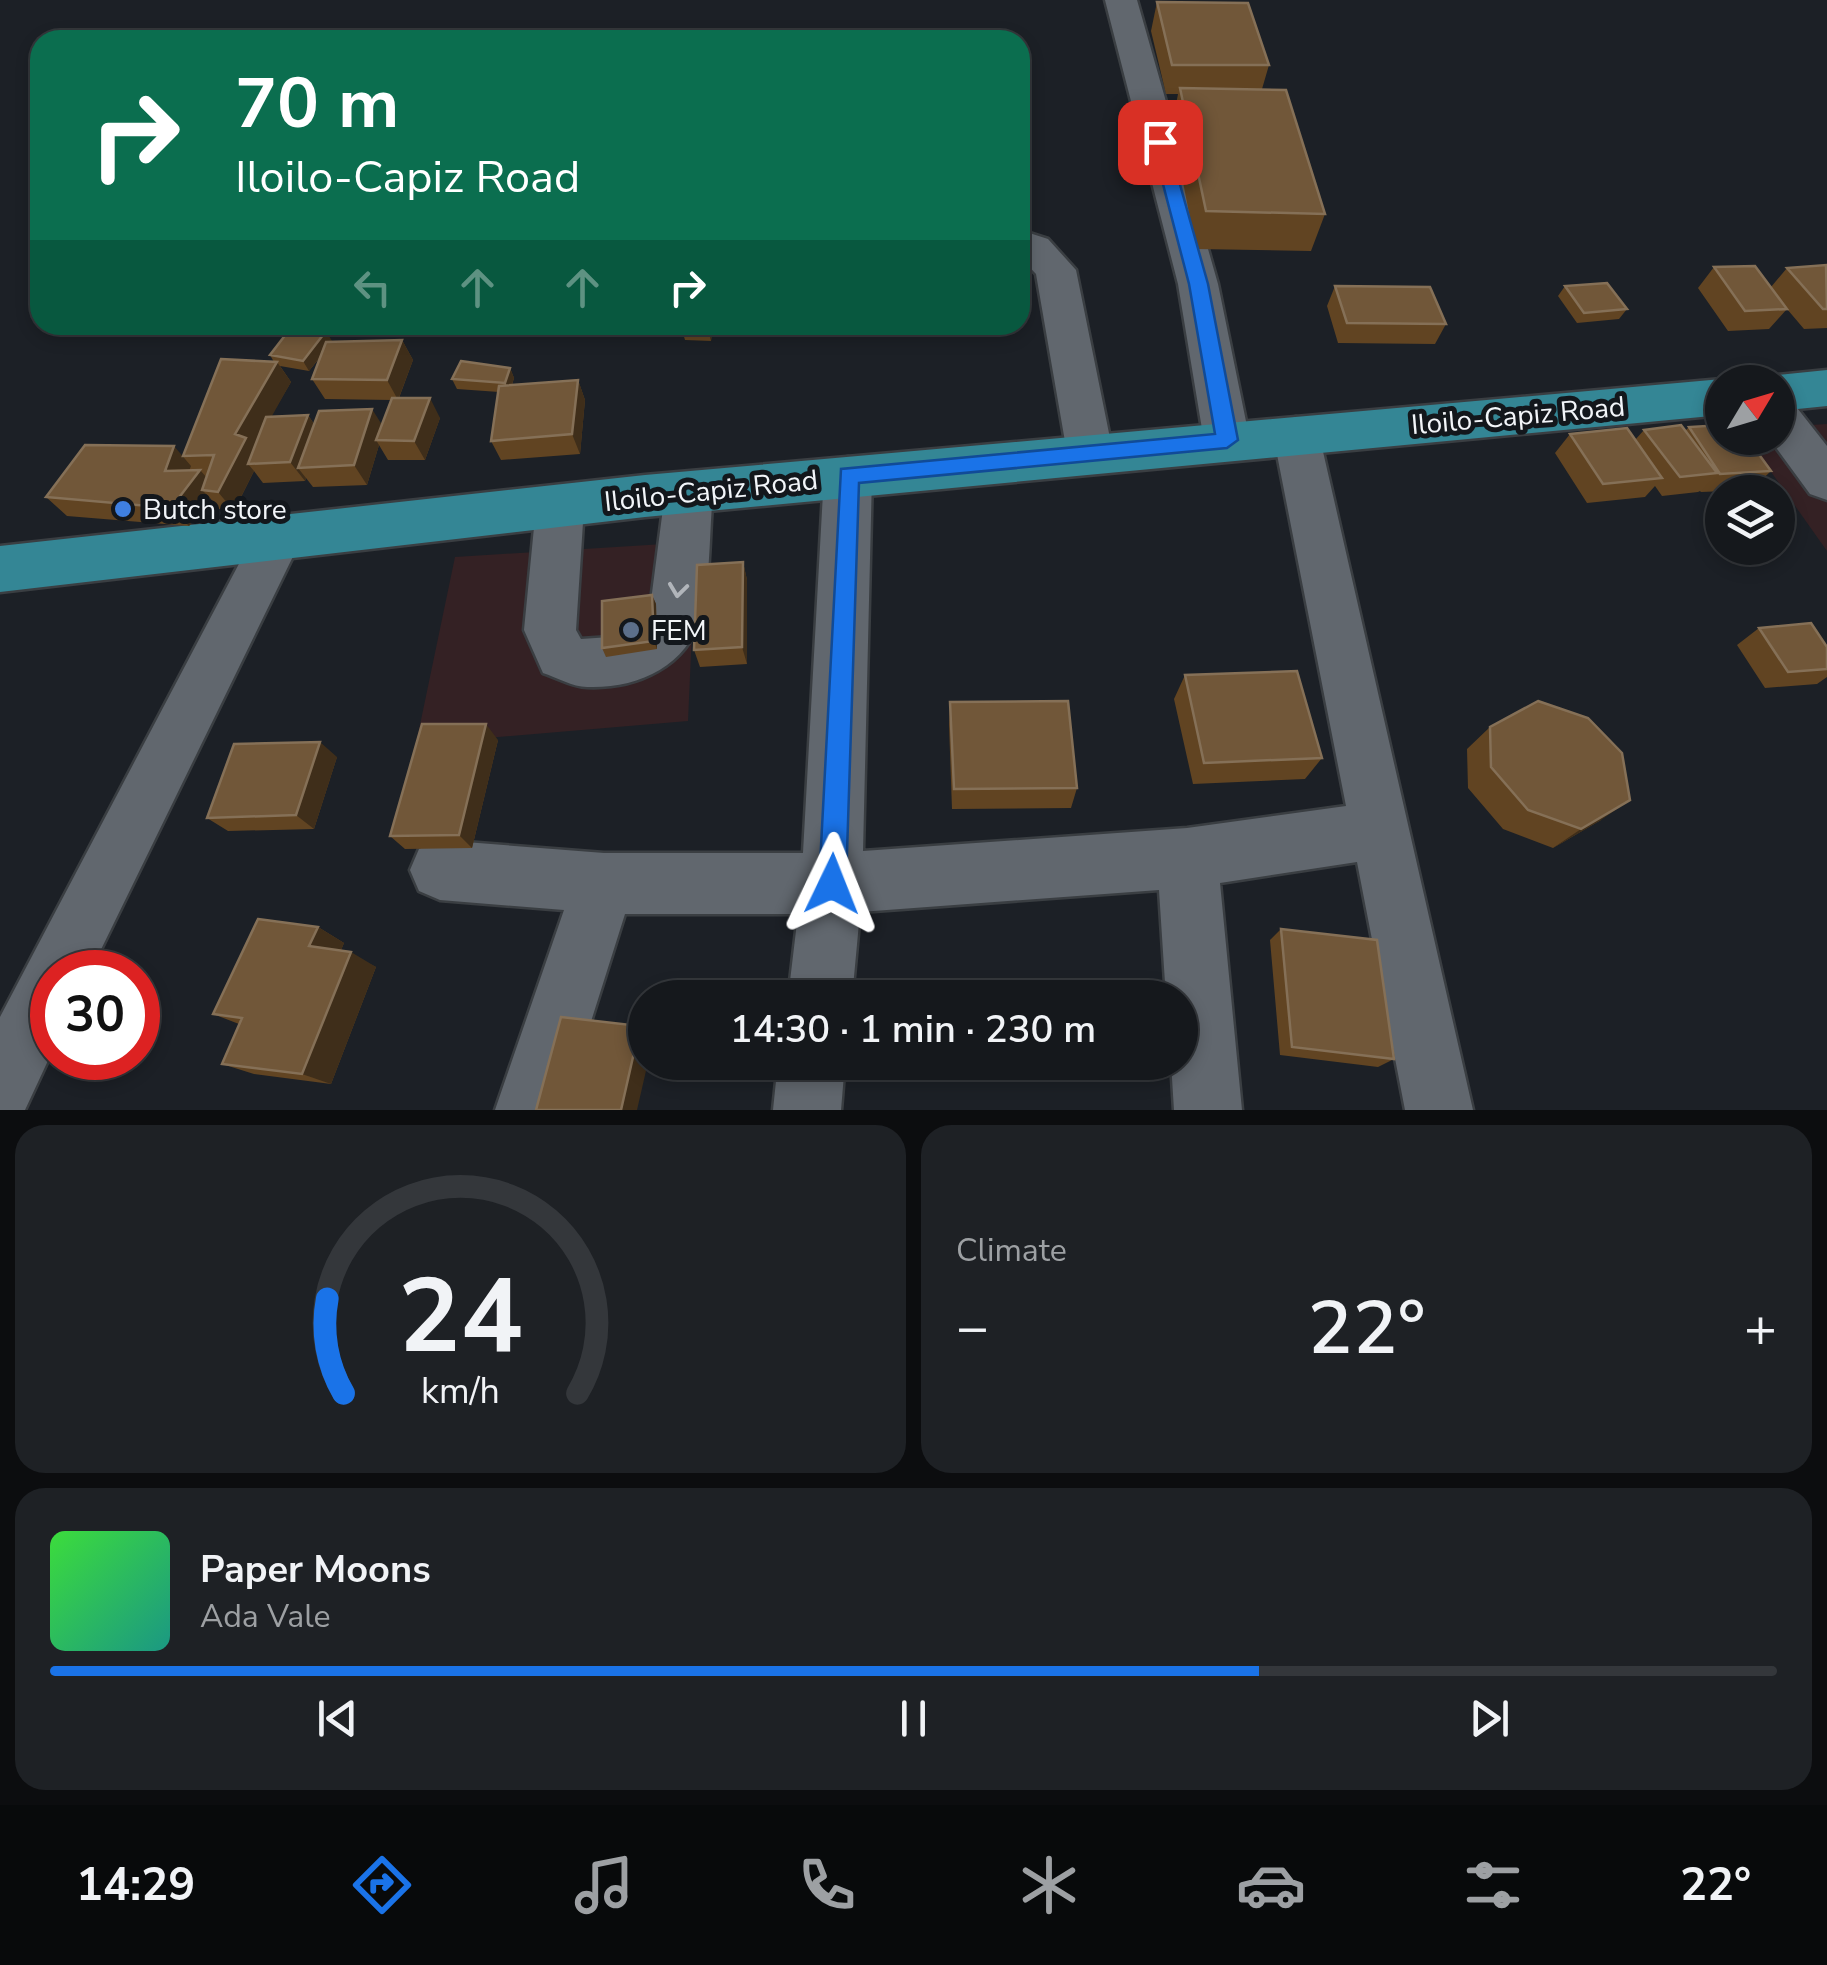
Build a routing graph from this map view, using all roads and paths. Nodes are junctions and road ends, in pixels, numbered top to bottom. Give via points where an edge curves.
1 (1121, 0) edge
2 (1030, 246) edge
3 (1827, 388) edge
4 (1795, 391) edge
5 (1705, 398) edge
6 (1296, 434) junction
7 (1795, 439) edge
8 (1227, 440) junction
9 (1090, 453) junction
10 (848, 475) junction
11 (1827, 481) edge
12 (689, 494) junction
13 (560, 506) junction
14 (279, 534) junction
15 (0, 569) edge
16 (1382, 830) junction
17 (1187, 858) junction
18 (440, 870) dead end
19 (604, 883) junction
20 (832, 884) junction
21 (68, 950) edge
22 (822, 980) edge
23 (30, 1027) edge
24 (810, 1080) edge
25 (0, 1088) edge
26 (529, 1110) edge
27 (807, 1110) edge
28 (1208, 1110) edge
29 (1438, 1110) edge

1 - 8 street via 1198,284
2 - 9 street via 1056,270
3 - 4 main road
5 - 6 main road, Iloilo-Capiz Road
6 - 8 main road, Iloilo-Capiz Road
6 - 16 street
7 - 11 street
8 - 9 main road, Iloilo-Capiz Road
9 - 10 main road, Iloilo-Capiz Road
10 - 12 main road, Iloilo-Capiz Road
10 - 20 street
12 - 13 main road, Iloilo-Capiz Road
12 -> 13 street via 675,616 666,635 637,658 584,664 562,656 550,630
13 - 14 main road, Iloilo-Capiz Road
14 - 15 main road, Iloilo-Capiz Road
14 - 21 street
16 - 17 street
16 - 29 street
17 - 20 street
17 - 28 street
18 - 19 street
19 - 20 street
19 - 26 street
20 - 22 street
23 - 25 street
24 - 27 street

